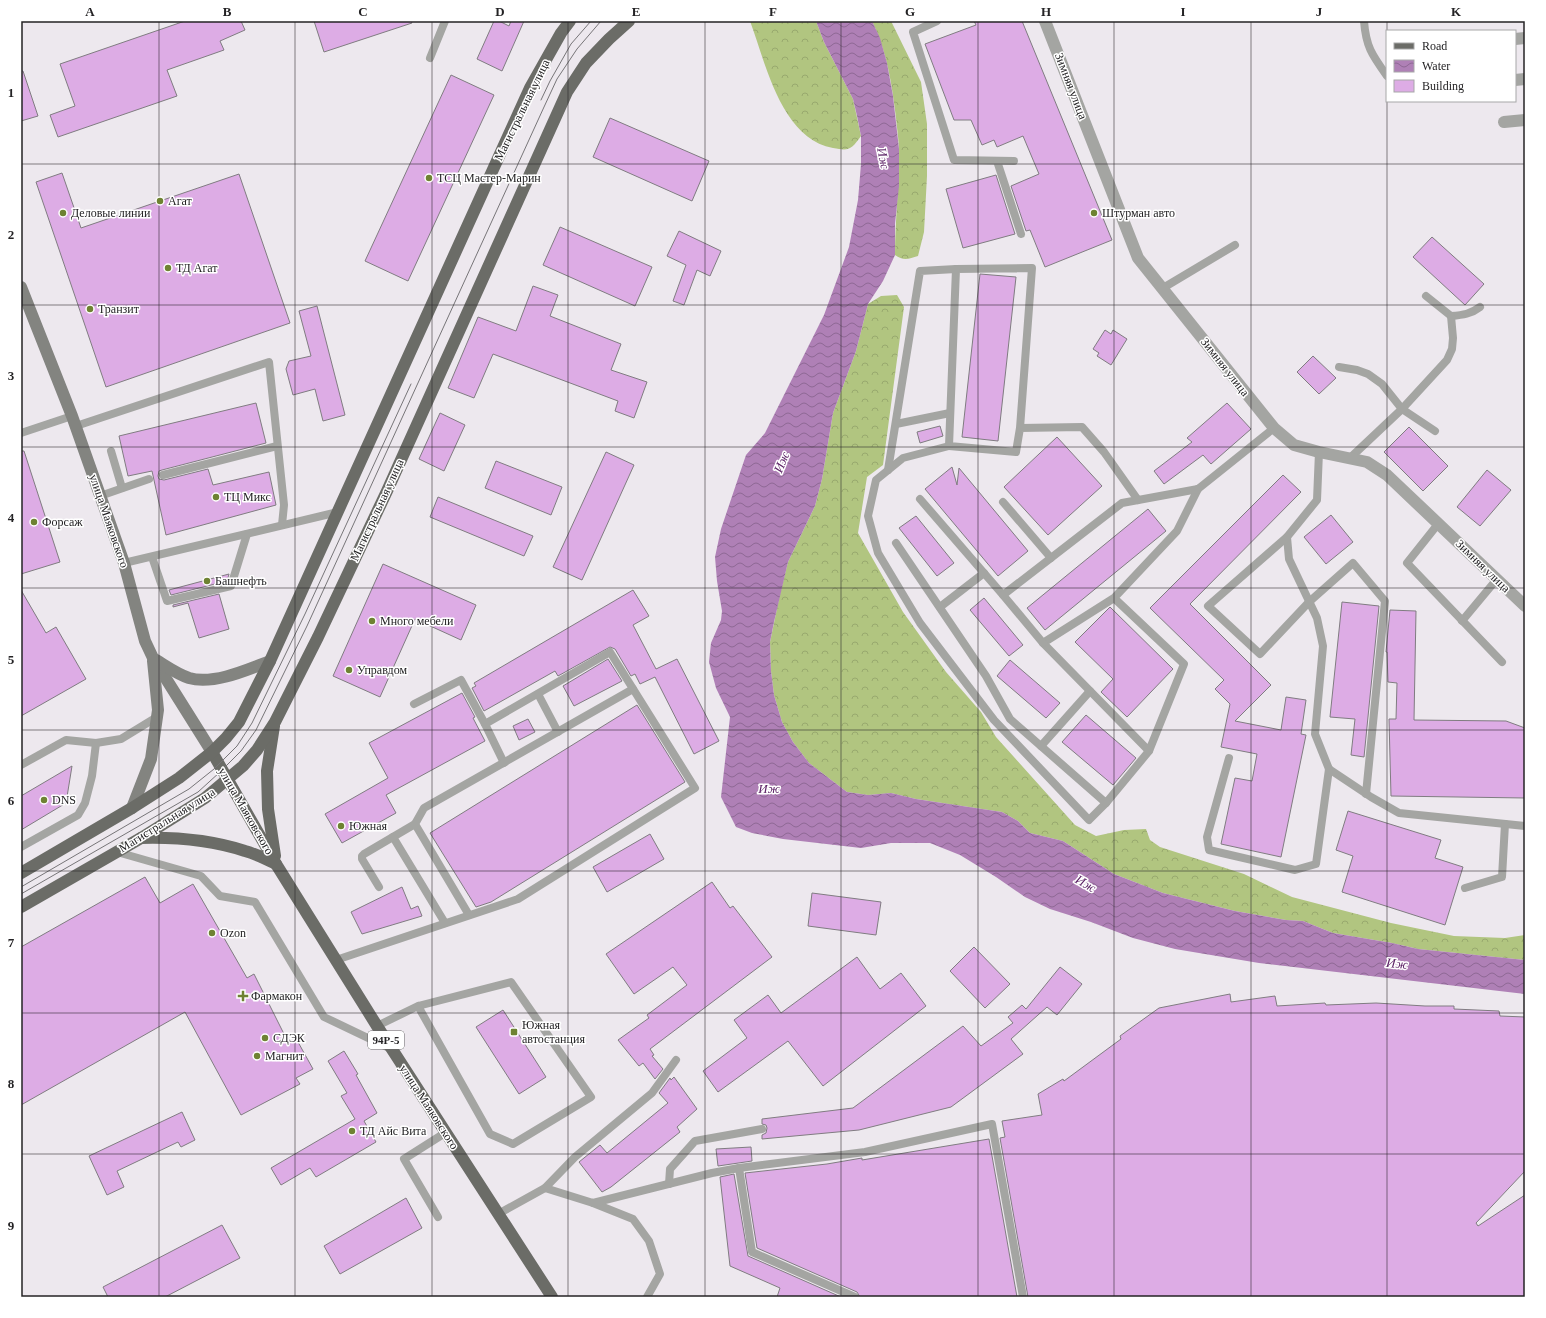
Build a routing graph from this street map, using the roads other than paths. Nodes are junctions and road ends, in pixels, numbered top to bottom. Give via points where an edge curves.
1 (445, 21) edge
2 (570, 21) edge
3 (629, 21) edge
4 (938, 21) edge
5 (1045, 21) edge
6 (1364, 21) edge
7 (430, 58) dead end
8 (1386, 75) edge
9 (1525, 120) edge
10 (1504, 122) dead end
11 (997, 161) junction
12 (1014, 161) dead end
13 (1021, 234) dead end
14 (1235, 245) dead end
15 (956, 269) junction
16 (1163, 288) junction
17 (22, 290) edge
18 (1426, 296) dead end
19 (1480, 307) dead end
20 (1451, 316) junction
21 (1339, 367) dead end
22 (1402, 409) junction
23 (950, 413) junction
24 (74, 421) junction
25 (896, 424) junction
26 (1020, 428) junction
27 (1274, 428) junction
28 (1435, 431) dead end
29 (21, 433) edge
30 (277, 446) junction
31 (949, 446) junction
32 (111, 451) dead end
33 (1319, 452) junction
34 (1350, 458) junction
35 (888, 470) junction
36 (163, 475) dead end
37 (149, 479) dead end
38 (122, 488) junction
39 (1198, 490) junction
40 (100, 496) junction
41 (920, 499) dead end
42 (1138, 500) junction
43 (1003, 502) dead end
44 (338, 512) junction
45 (1438, 524) junction
46 (282, 525) junction
47 (247, 534) junction
48 (1287, 537) junction
49 (896, 543) dead end
50 (152, 557) junction
51 (1051, 558) junction
52 (124, 563) junction
53 (984, 573) junction
54 (1497, 579) junction
55 (1003, 595) junction
56 (1114, 598) junction
57 (1309, 602) junction
58 (1525, 606) edge
59 (940, 608) junction
60 (1462, 621) junction
61 (1043, 643) junction
62 (153, 658) junction
63 (270, 661) junction
64 (1502, 662) dead end
65 (633, 689) junction
66 (1090, 691) junction
67 (538, 694) junction
68 (414, 704) dead end
69 (157, 717) junction
70 (275, 722) junction
71 (486, 724) junction
72 (558, 732) junction
73 (96, 743) junction
74 (1041, 746) junction
75 (1149, 751) junction
76 (212, 752) junction
77 (1229, 758) dead end
78 (504, 763) junction
79 (21, 765) edge
80 (1329, 769) junction
81 (228, 780) junction
82 (1366, 794) junction
83 (1106, 803) junction
84 (132, 808) junction
85 (415, 824) junction
86 (1505, 824) junction
87 (1525, 826) edge
88 (394, 837) junction
89 (141, 838) junction
90 (21, 847) edge
91 (117, 852) junction
92 (276, 864) junction
93 (21, 873) edge
94 (379, 887) dead end
95 (1465, 888) dead end
96 (21, 907) edge
97 (469, 915) junction
98 (445, 923) junction
99 (336, 960) junction
100 (418, 1006) junction
101 (376, 1026) junction
102 (392, 1049) junction
103 (676, 1060) dead end
104 (762, 1129) dead end
105 (446, 1133) junction
106 (739, 1168) junction
107 (669, 1184) junction
108 (545, 1188) junction
109 (593, 1203) junction
110 (498, 1214) junction
111 (438, 1216) dead end
112 (552, 1297) edge
113 (647, 1297) edge
114 (855, 1297) edge
115 (1023, 1297) edge

1 - 7 lane
2 - 44 main road, Магистральная улица via 530,88
3 - 70 main road, Магистральная улица via 586,63 567,92 387,491
4 - 11 lane via 913,32 954,160
5 - 16 street, Зимняя улица via 1138,258
6 - 8 lane via 1365,37 1371,53
9 - 10 street
11 - 12 lane
11 - 13 lane
14 - 16 lane
15 - 23 lane
15 - 25 lane via 920,271
15 - 26 lane via 1032,268
16 - 27 street, Зимняя улица
17 - 24 main road, улица Маяковского
18 - 20 lane
19 - 20 lane via 1465,315
20 - 22 lane via 1452,349 1447,360
21 - 22 lane via 1368,374 1382,384
22 - 28 lane
22 - 34 lane
23 - 25 lane
23 - 31 lane
24 - 29 lane
24 - 30 lane via 269,362
24 - 40 main road, улица Маяковского
25 - 35 lane
26 - 31 lane via 1016,452
26 - 42 lane via 1082,427 1104,452
27 - 33 street, Зимняя улица via 1294,445
27 - 39 lane
30 - 36 lane
30 - 46 lane via 284,505
31 - 35 lane via 903,458
32 - 38 lane
33 - 34 street, Зимняя улица
33 - 48 lane via 1317,500
34 - 45 street, Зимняя улица via 1368,462 1387,474
35 - 83 lane via 876,480 868,516 878,553 920,623 994,720 1089,820
37 - 38 lane
38 - 40 lane
39 - 42 lane
39 - 56 lane via 1177,531
40 - 52 main road, улица Маяковского
41 - 53 lane
42 - 51 lane via 1122,502
43 - 51 lane
44 - 46 lane
44 - 63 main road, Магистральная улица
45 - 54 street, Зимняя улица
45 - 60 lane via 1407,563
46 - 47 lane
47 - 50 lane
47 - 50 lane via 231,586 224,588 167,601
48 - 57 lane via 1289,559
48 - 57 lane via 1208,606 1260,654
49 - 59 lane
50 - 52 lane
51 - 55 lane
52 - 62 main road, улица Маяковского via 145,641
53 - 55 lane
53 - 59 lane
54 - 58 street, Зимняя улица
54 - 60 lane
55 - 61 lane
56 - 61 lane
56 - 75 lane via 1184,664
57 - 80 lane via 1317,618 1323,646 1315,734
57 - 82 lane via 1353,563 1384,601
59 - 74 lane via 986,676 1010,719
60 - 64 lane
61 - 66 lane
62 - 63 main road via 190,678 210,679 234,675
62 - 69 main road
62 - 76 main road, улица Маяковского
63 - 76 main road, Магистральная улица via 239,722
65 - 67 lane via 610,652
65 - 72 lane
65 - 97 lane via 695,788 518,899
66 - 74 lane
66 - 75 lane
67 - 71 lane
67 - 72 lane
68 - 71 lane via 461,680
69 - 73 lane via 122,739
69 - 84 main road via 151,759
70 - 81 main road, Магистральная улица via 257,750
70 - 92 main road via 267,771 268,810
71 - 78 lane
72 - 78 lane
73 - 79 lane via 66,740
73 - 90 lane via 92,776 85,803 78,815
74 - 83 lane
75 - 83 lane
76 - 81 main road, улица Маяковского / 94Р-5
76 - 84 main road, Магистральная улица via 179,778
77 - 80 lane via 1207,837 1209,850 1296,870 1316,864
78 - 85 lane via 424,808
80 - 82 lane
81 - 89 main road, Магистральная улица via 205,798
81 - 92 main road, улица Маяковского / 94Р-5
82 - 86 lane via 1399,813
84 - 93 main road, Магистральная улица
85 - 88 lane
85 - 97 lane
86 - 87 lane
86 - 95 lane via 1502,877
88 - 94 lane via 362,856
88 - 98 lane
89 - 91 main road, Магистральная улица
89 - 92 main road via 172,837 212,842 245,851
91 - 96 main road, Магистральная улица
91 - 102 lane via 201,876 220,896 255,902 324,1016
92 - 99 main road, улица Маяковского / 94Р-5
97 - 98 lane
98 - 99 lane
99 - 101 main road, улица Маяковского / 94Р-5
100 - 100 lane via 511,982 592,1097 513,1144 490,1134
100 - 101 lane
101 - 102 main road, улица Маяковского / 94Р-5
102 - 105 main road, улица Маяковского / 94Р-5
103 - 108 lane via 652,1093 574,1157
104 - 107 lane via 695,1140 670,1168
105 - 110 main road, улица Маяковского / 94Р-5
105 - 111 lane via 404,1159
106 - 107 lane
106 - 114 lane via 752,1252
106 - 115 lane via 864,1152 992,1124
107 - 109 lane
108 - 109 lane
108 - 110 lane
109 - 113 lane via 633,1219 649,1241 660,1274
110 - 112 main road, улица Маяковского / 94Р-5

